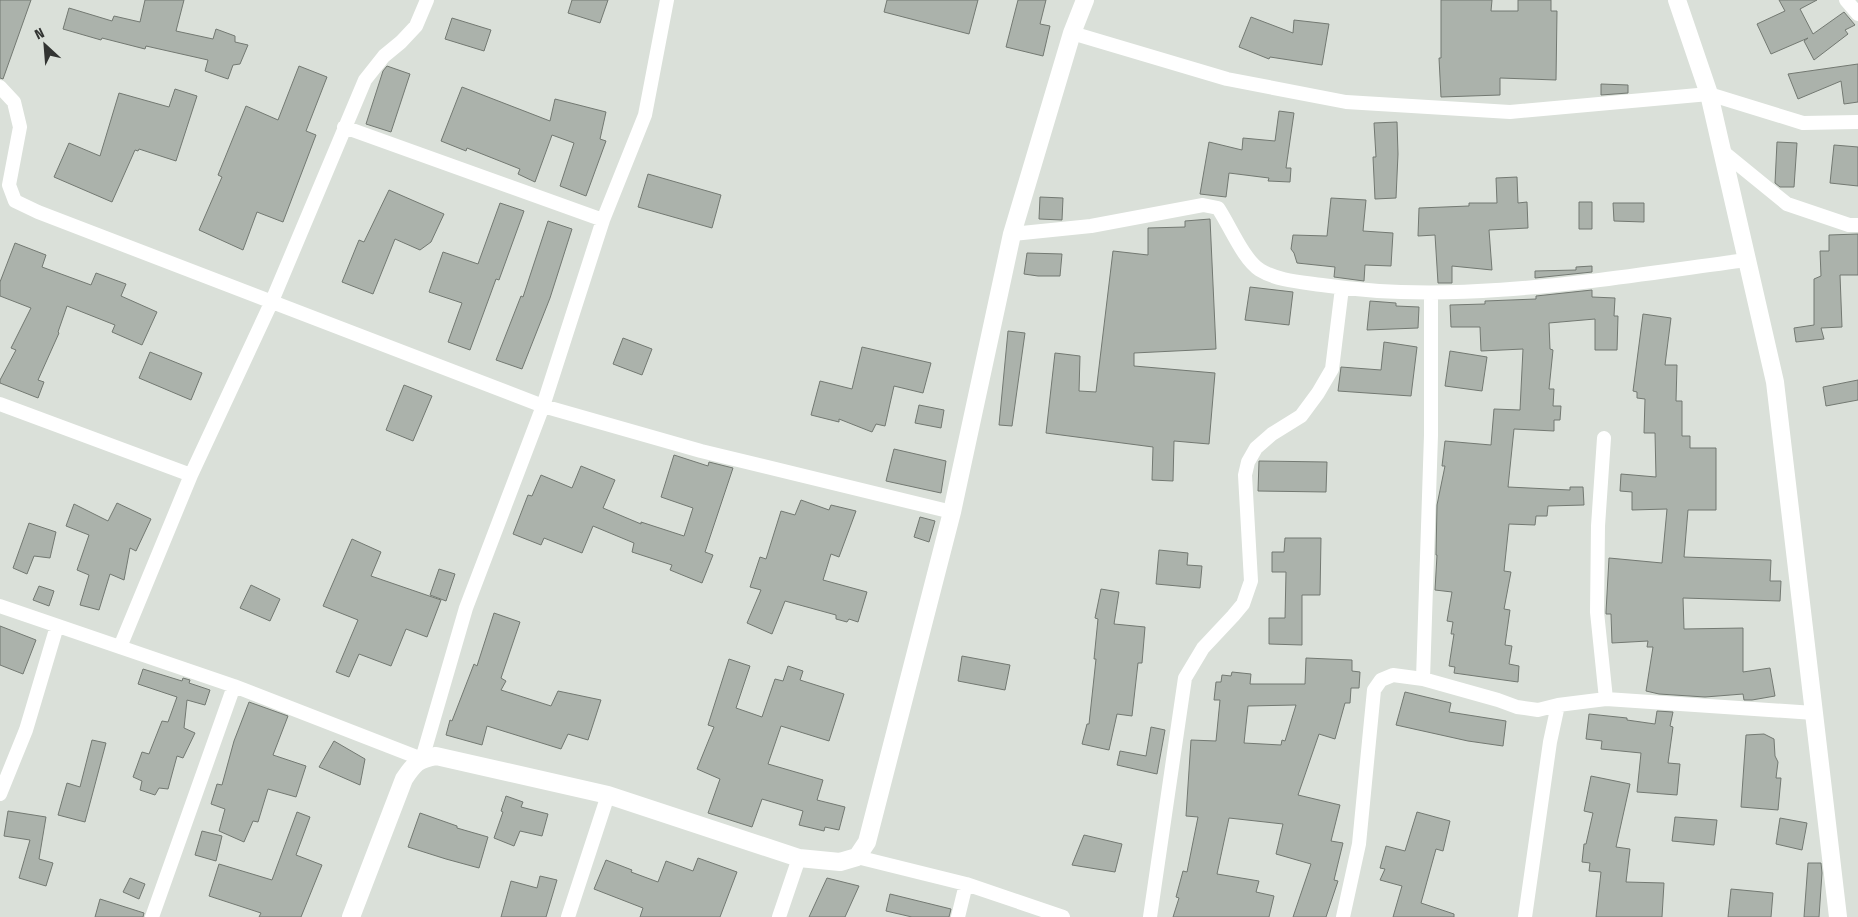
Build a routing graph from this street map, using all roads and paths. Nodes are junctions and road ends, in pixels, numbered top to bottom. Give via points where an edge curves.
1 (427, 0) edge
2 (666, 0) edge
3 (1085, 0) edge
4 (1677, 0) edge
5 (1846, 0) edge
6 (1858, 14) edge
7 (1072, 33) junction
8 (0, 87) edge
9 (1709, 94) junction
10 (1858, 122) edge
11 (344, 127) junction
12 (1722, 151) junction
13 (603, 220) junction
14 (1858, 225) edge
15 (1012, 234) junction
16 (1747, 260) junction
17 (1342, 288) junction
18 (1431, 293) junction
19 (272, 301) junction
20 (0, 404) edge
21 (543, 406) junction
22 (1604, 438) dead end
23 (191, 475) junction
24 (952, 512) junction
25 (0, 606) edge
26 (57, 626) junction
27 (120, 647) junction
28 (1423, 679) junction
29 (234, 686) junction
30 (1606, 699) junction
31 (1558, 705) junction
32 (1814, 713) junction
33 (422, 759) junction
34 (0, 794) edge
35 (608, 795) junction
36 (857, 857) junction
37 (799, 858) junction
38 (966, 884) junction
39 (152, 917) edge
40 (351, 917) edge
41 (568, 917) edge
42 (779, 917) edge
43 (958, 917) edge
44 (1063, 917) edge
45 (1150, 917) edge
46 (1343, 917) edge
47 (1525, 917) edge
48 (1838, 917) edge

1 - 11 street via 416,26 384,56 365,80
2 - 13 street via 645,115
3 - 7 street
4 - 9 street
5 - 6 street
7 - 9 street via 1227,79 1346,102 1510,112
7 - 15 street
8 - 19 street via 14,102 20,127 9,185 15,201
9 - 10 street via 1803,123
9 - 12 street
11 - 13 street
11 - 19 street
12 - 14 street via 1787,204 1849,225
12 - 16 street
13 - 21 street
15 - 17 street via 1091,226 1203,205 1218,208 1248,259 1261,270 1289,280
15 - 24 street
16 - 18 street via 1521,288
16 - 32 street via 1774,382
17 - 18 street
17 - 45 street via 1332,369 1301,416 1272,434 1256,448 1248,462 1245,475 1252,581 1243,604 1203,648 1185,678
18 - 28 street via 1431,435
19 - 21 street
19 - 23 street
20 - 23 street
21 - 24 street via 701,451
21 - 33 street via 466,608
22 - 30 street via 1598,526 1598,612
23 - 27 street
24 - 36 street via 867,842
25 - 26 street
26 - 27 street
26 - 34 street via 26,730
27 - 29 street
28 - 31 street via 1517,707 1538,710
28 - 46 street via 1393,675 1381,680 1374,690 1359,844
29 - 33 street
29 - 39 street
30 - 31 street
30 - 32 street
31 - 47 street
32 - 48 street
33 - 35 street via 436,756
33 - 40 street via 404,779
35 - 37 street
35 - 41 street
36 - 37 street via 840,862
36 - 38 street
37 - 42 street
38 - 43 street
38 - 44 street

